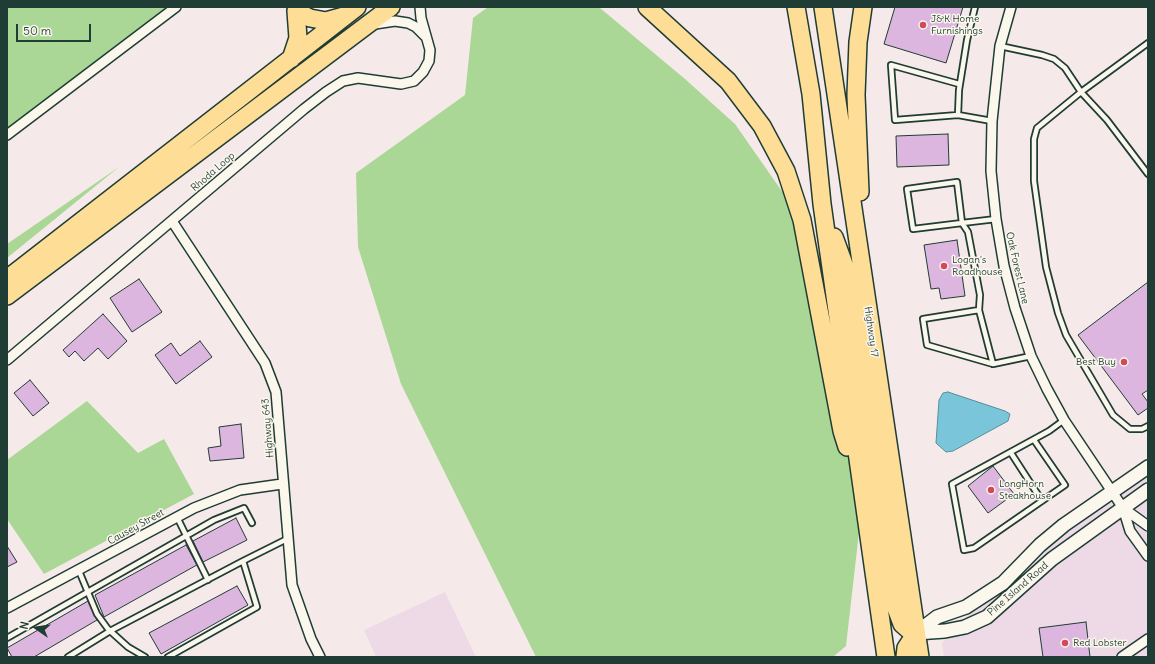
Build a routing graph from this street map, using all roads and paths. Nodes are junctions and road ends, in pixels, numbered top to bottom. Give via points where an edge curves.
1 (176, 7) edge
2 (391, 7) edge
3 (420, 7) edge
4 (647, 7) edge
5 (796, 7) edge
6 (823, 7) edge
7 (863, 7) edge
8 (975, 7) edge
9 (1011, 7) edge
10 (295, 9) edge
11 (352, 11) edge
12 (366, 26) junction
13 (427, 38) junction
14 (1148, 43) edge
15 (1000, 46) junction
16 (291, 60) junction
17 (960, 84) junction
18 (1081, 92) junction
19 (958, 115) junction
20 (992, 121) junction
21 (7, 136) edge
22 (1148, 174) edge
23 (822, 204) junction
24 (996, 219) junction
25 (172, 221) junction
26 (962, 223) junction
27 (7, 279) edge
28 (864, 282) junction
29 (7, 296) edge
30 (979, 310) junction
31 (1031, 356) junction
32 (7, 360) edge
33 (993, 364) junction
34 (1064, 420) junction
35 (1148, 426) edge
36 (1034, 440) junction
37 (1011, 453) junction
38 (1148, 467) edge
39 (282, 484) junction
40 (1148, 490) edge
41 (1112, 492) junction
42 (863, 497) junction
43 (1042, 501) junction
44 (1123, 508) junction
45 (177, 517) junction
46 (252, 523) dead end
47 (1148, 526) edge
48 (186, 536) junction
49 (287, 539) junction
50 (1148, 556) edge
51 (243, 561) junction
52 (79, 571) junction
53 (208, 580) junction
54 (87, 592) junction
55 (7, 608) edge
56 (110, 631) junction
57 (916, 633) junction
58 (883, 635) junction
59 (7, 638) edge
60 (1148, 640) edge
61 (68, 657) edge
62 (145, 657) edge
63 (168, 657) edge
64 (320, 657) edge
65 (876, 657) edge
66 (886, 657) edge
67 (905, 657) edge
68 (920, 657) edge
69 (1122, 657) edge

1 - 21 street
2 - 12 highway
3 - 13 street, Rhoda Loop via 420,18
4 - 42 highway via 728,81 762,126 786,170 802,220 842,431
5 - 23 highway via 811,94
6 - 28 highway, Highway 17
7 - 28 highway via 858,42 856,95
8 - 17 lane
9 - 15 street, Oak Forest Lane
10 - 11 highway via 310,18 326,21
10 - 16 highway via 298,38
11 - 16 highway
12 - 13 street via 395,21 408,23
12 - 29 highway
13 - 25 street, Rhoda Loop via 429,61 414,81 402,84 358,78 343,82 304,109
14 - 18 lane
15 - 18 lane via 1054,59 1065,68
15 - 20 street, Oak Forest Lane
16 - 27 highway
17 - 19 lane
17 - 19 lane via 891,65 895,120
18 - 22 lane via 1107,120
18 - 35 lane via 1037,128 1034,139 1034,181 1046,267 1066,335 1113,416 1130,429
19 - 20 lane
20 - 24 street, Oak Forest Lane via 991,172
23 - 42 highway
23 - 57 highway via 845,267 896,608 902,624
24 - 26 lane
24 - 31 street, Oak Forest Lane via 1004,266
25 - 32 street, Rhoda Loop
25 - 39 street, Highway 643 via 265,363 276,392
26 - 26 lane via 957,182 908,189 913,229
26 - 30 lane via 970,239 980,295
28 - 57 highway, Highway 17
30 - 33 lane
30 - 33 lane via 922,319 927,345
31 - 33 lane
31 - 34 street, Oak Forest Lane
34 - 36 lane
34 - 41 street, Oak Forest Lane
36 - 37 lane
36 - 43 lane via 1065,485
37 - 43 lane
37 - 43 lane via 952,484 964,550 974,548
38 - 41 street, Pine Island Road
39 - 45 street, Causey Street via 240,490
39 - 49 street, Highway 643
40 - 44 street, Pine Island Road
41 - 44 street, Oak Forest Lane
41 - 57 street, Pine Island Road via 1040,545 1003,583 966,607 937,617
42 - 58 highway
44 - 47 street, Oak Forest Lane
44 - 50 street, Oak Forest Lane via 1130,531
44 - 57 street, Pine Island Road via 1052,560 987,616 965,627
45 - 48 lane
45 - 52 street, Causey Street
46 - 48 lane via 244,508 214,520
48 - 53 lane
48 - 54 lane
49 - 51 lane
49 - 64 street, Highway 643 via 292,585
51 - 53 lane
51 - 63 lane via 257,607
52 - 54 lane
52 - 55 street, Causey Street
53 - 56 lane
54 - 56 lane via 97,614
54 - 59 lane
56 - 61 lane
56 - 62 lane via 128,647
57 - 67 highway via 906,648
57 - 68 highway, Highway 17
58 - 65 highway
58 - 66 highway
60 - 69 street

